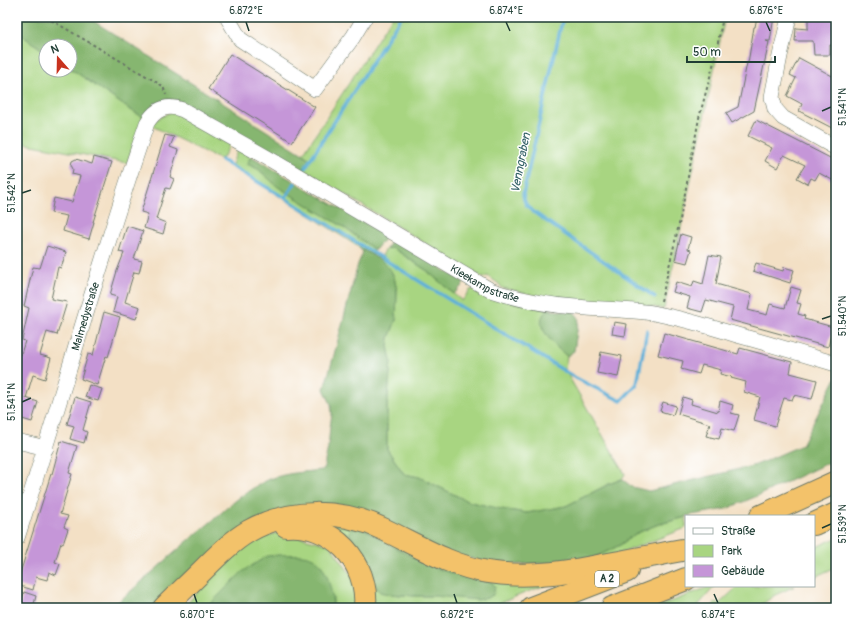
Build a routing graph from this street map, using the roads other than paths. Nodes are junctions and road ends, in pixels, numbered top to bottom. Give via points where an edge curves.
1 (227, 17) edge
2 (365, 17) edge
3 (789, 17) edge
4 (169, 107) joint
5 (836, 148) edge
6 (836, 364) edge
7 (17, 441) edge
8 (46, 448) junction
9 (836, 482) edge
10 (836, 514) edge
11 (763, 515) edge
12 (815, 524) edge
13 (17, 538) edge
14 (684, 549) edge
15 (685, 579) edge
16 (164, 608) edge
17 (177, 608) edge
18 (365, 608) edge
19 (532, 608) edge
20 (612, 608) edge

1 - 2 street via 240,39 315,89
3 - 5 street via 772,98 775,109 783,118
4 - 6 street, Kleekampstraße via 183,110 225,133 490,290 543,304 657,314
4 - 8 street, Malmedystraße via 157,111 147,123 97,276
7 - 8 street
8 - 13 street, Malmedystraße
9 - 11 highway
10 - 12 highway
14 - 16 highway via 549,574 504,574 487,572 451,561 368,522 326,514 293,516 266,523 234,541
14 - 19 highway, A 2
15 - 20 highway
17 - 18 highway via 234,550 249,539 280,526 295,525 317,530 346,549 362,577

